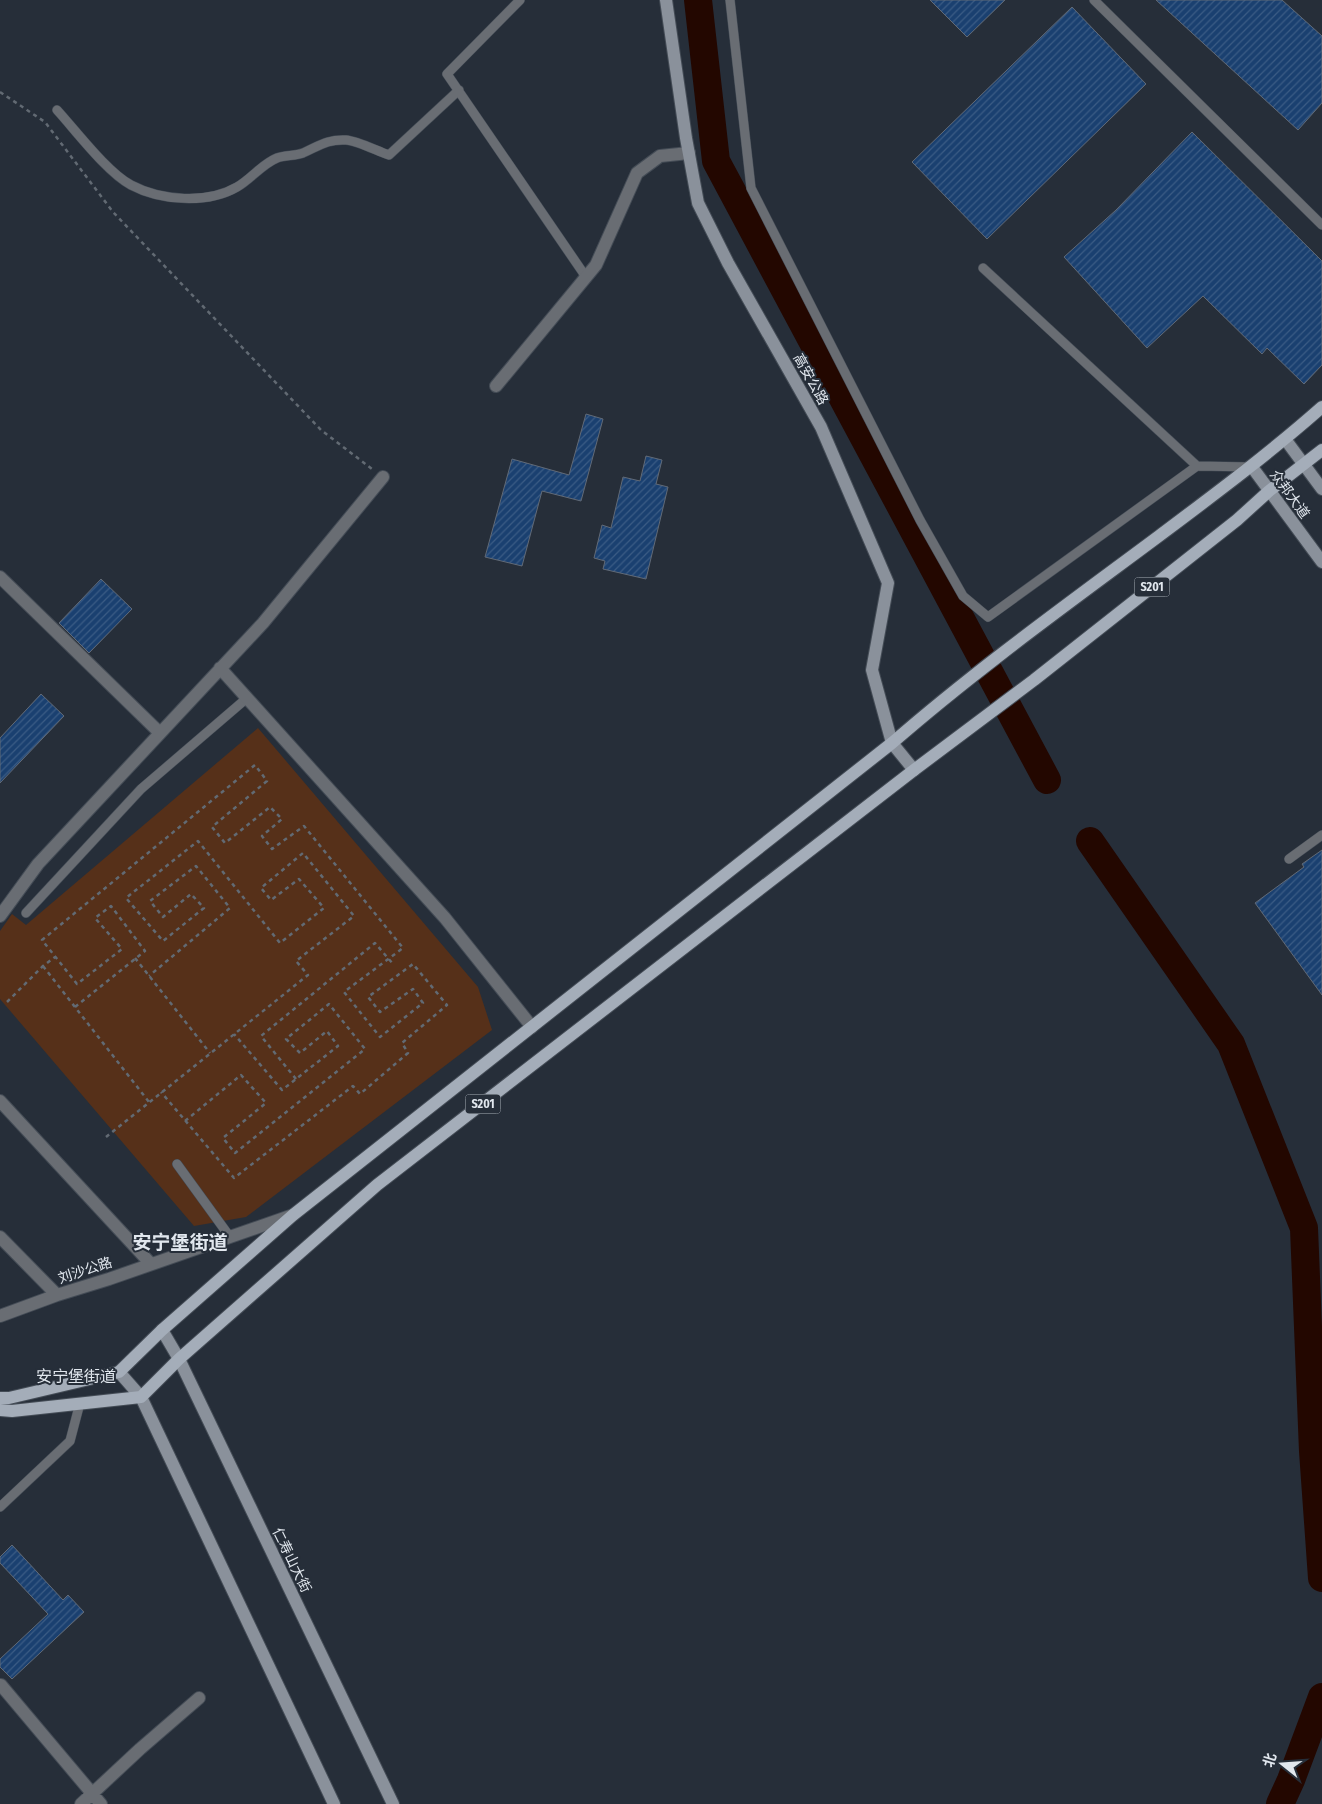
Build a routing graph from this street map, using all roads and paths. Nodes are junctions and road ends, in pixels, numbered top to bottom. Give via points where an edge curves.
1 (520, 0) edge
2 (666, 0) edge
3 (730, 0) edge
4 (1094, 0) edge
5 (459, 90) junction
6 (0, 92) edge
7 (57, 110) dead end
8 (689, 153) junction
9 (1322, 225) edge
10 (983, 268) dead end
11 (586, 277) junction
12 (496, 386) dead end
13 (1322, 407) edge
14 (1285, 440) junction
15 (1322, 450) edge
16 (1305, 465) junction
17 (1197, 466) junction
18 (1252, 467) junction
19 (383, 477) joint
20 (1322, 489) edge
21 (1269, 491) junction
22 (1322, 562) edge
23 (0, 578) edge
24 (220, 668) junction
25 (248, 698) junction
26 (160, 733) junction
27 (892, 743) junction
28 (914, 770) junction
29 (1322, 835) edge
30 (1289, 859) dead end
31 (26, 913) dead end
32 (0, 916) edge
33 (55, 957) junction
34 (135, 958) junction
35 (389, 959) junction
36 (394, 964) dead end
37 (43, 966) junction
38 (149, 976) junction
39 (7, 1002) dead end
40 (75, 1008) junction
41 (532, 1027) junction
42 (234, 1034) junction
43 (210, 1053) junction
44 (296, 1079) junction
45 (161, 1092) junction
46 (0, 1101) edge
47 (149, 1102) junction
48 (185, 1121) junction
49 (106, 1137) dead end
50 (177, 1164) dead end
51 (293, 1215) junction
52 (0, 1237) edge
53 (230, 1237) junction
54 (151, 1264) junction
55 (57, 1295) junction
56 (0, 1316) edge
57 (162, 1330) junction
58 (179, 1359) junction
59 (119, 1372) junction
60 (141, 1397) junction
61 (0, 1398) edge
62 (80, 1403) junction
63 (0, 1410) edge
64 (0, 1507) edge
65 (0, 1686) edge
66 (199, 1698) dead end
67 (93, 1794) junction
68 (81, 1804) edge
69 (102, 1804) edge
70 (334, 1804) edge
71 (393, 1804) edge

1 - 5 lane via 447,74
2 - 8 main road, 高安公路
3 - 17 lane via 751,188 920,520 963,596 988,617
4 - 9 lane
5 - 7 lane via 389,155 348,140 324,142 302,154 277,158 237,187 199,198 168,198 132,186 114,173
5 - 11 lane
6 - 19 path via 45,122 113,212 321,430
8 - 11 street via 660,156 637,173 596,265
8 - 27 main road, 高安公路 via 698,203 728,263 821,427 888,584 872,670
10 - 17 lane
11 - 12 street
13 - 14 main road, S201
14 - 16 main road, 众邦大道
14 - 18 main road, S201
15 - 16 main road, S201
16 - 20 main road, 众邦大道
16 - 21 main road, S201
17 - 18 lane
18 - 21 main road, 众邦大道
18 - 27 main road, S201 via 1014,644
19 - 24 street via 263,623
21 - 22 main road, 众邦大道
21 - 28 main road, S201 via 1237,520 1034,680
23 - 26 street
24 - 25 street
24 - 26 street
25 - 31 lane via 141,789
25 - 41 street via 445,918
26 - 32 street via 38,864
27 - 28 main road, 高安公路
27 - 41 main road, S201
28 - 58 main road, S201 via 377,1185
29 - 30 lane
33 - 34 path via 76,984 122,949 95,918 111,906 145,951
33 - 35 path via 42,940 255,765 268,781 212,828 225,843 270,807 282,818 262,836 272,849 304,826 403,948
33 - 37 path
34 - 38 path
34 - 40 path
35 - 36 path
35 - 44 path via 375,943 261,1036
35 - 48 path via 344,992 380,1037 423,1002 413,989 380,1012 368,997 413,964 448,1005 402,1043 408,1054 360,1094 353,1086 234,1178
37 - 39 path
37 - 40 path
38 - 42 path via 230,908 196,866 150,901 163,916 191,894 204,908 163,942 126,898 198,841 280,943 324,908 299,879 271,900 261,888 303,853 354,916 296,961 308,975
38 - 43 path
40 - 47 path
41 - 51 main road, S201
42 - 43 path
42 - 44 path via 282,1090
43 - 45 path
44 - 48 path via 338,1046 327,1031 300,1054 286,1039 329,1004 365,1049 235,1153 223,1138 266,1103 241,1075
45 - 47 path
45 - 48 path
46 - 54 street
47 - 49 path
50 - 53 lane
51 - 53 street, 刘沙公路 / S201
51 - 57 main road, S201
52 - 55 street
53 - 54 street, 刘沙公路 / S201
54 - 55 street, 刘沙公路 / S201
55 - 56 street, 刘沙公路 / S201
57 - 58 main road, 仁寿山大街
57 - 59 main road, S201
58 - 60 main road, S201
58 - 71 main road, 仁寿山大街
59 - 60 main road
59 - 61 main road
60 - 62 main road
60 - 70 main road
62 - 63 main road
62 - 64 lane via 70,1441
65 - 67 street
66 - 67 street
67 - 68 street
67 - 69 street

